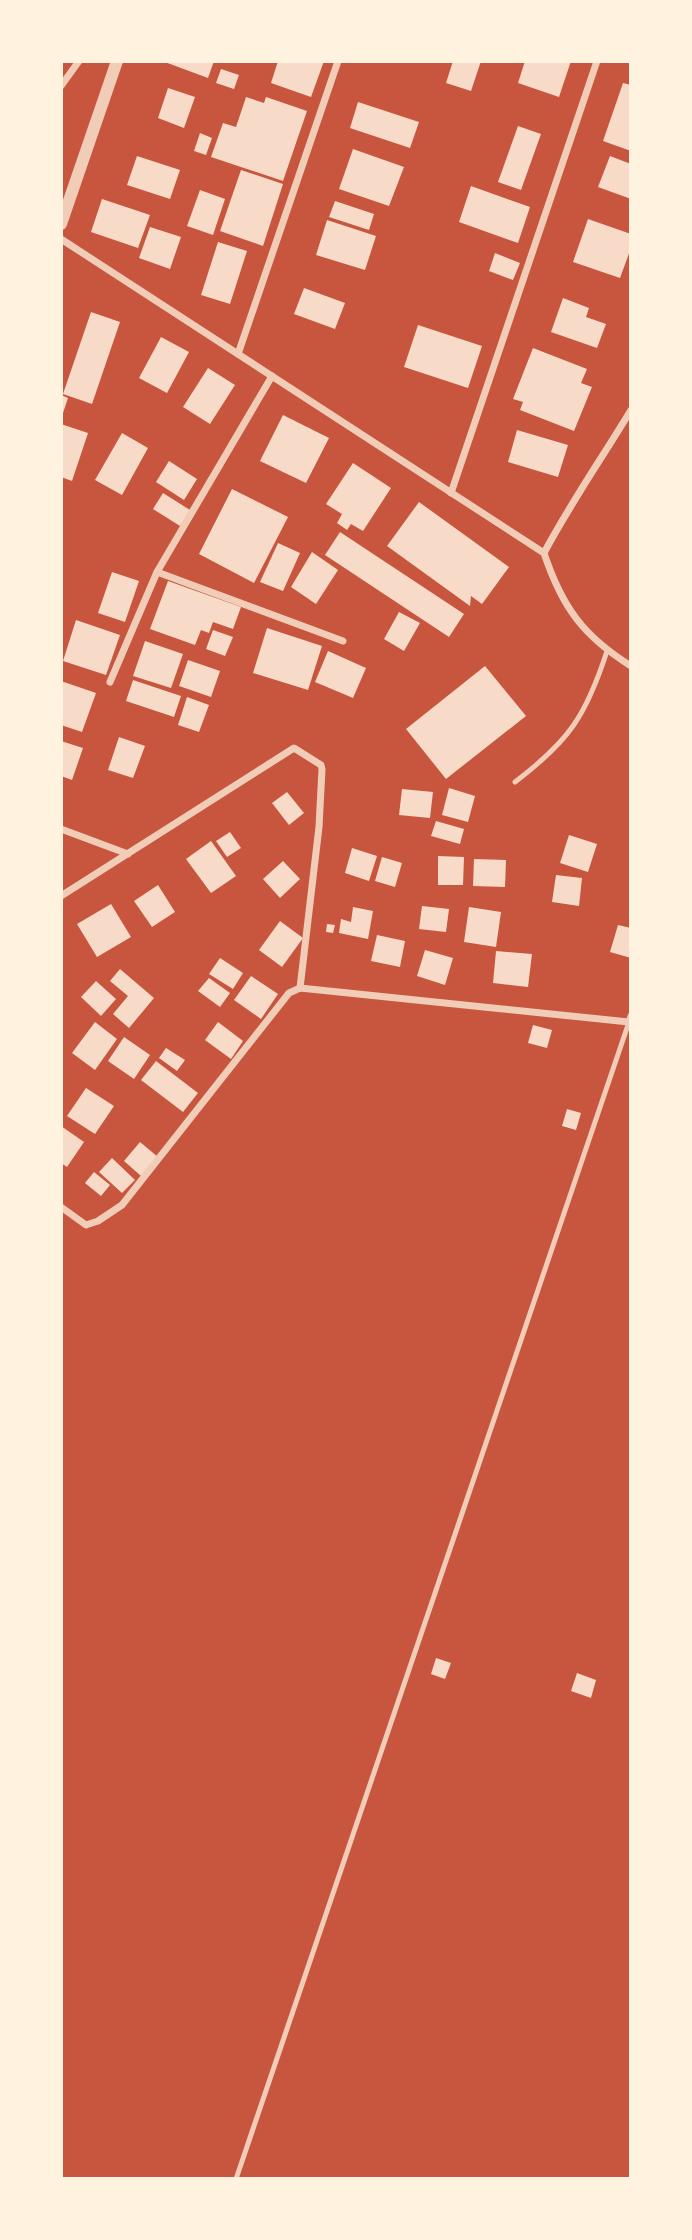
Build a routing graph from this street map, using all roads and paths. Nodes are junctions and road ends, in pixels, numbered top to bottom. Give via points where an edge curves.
1 (79, 61) edge
2 (117, 61) edge
3 (338, 61) edge
4 (597, 61) edge
5 (61, 86) edge
6 (61, 223) edge
7 (61, 239) edge
8 (238, 354) junction
9 (272, 376) junction
10 (631, 410) edge
11 (451, 493) junction
12 (544, 554) junction
13 (157, 572) junction
14 (343, 640) dead end
15 (607, 651) junction
16 (631, 666) edge
17 (110, 682) dead end
18 (515, 782) dead end
19 (61, 829) edge
20 (128, 853) junction
21 (61, 895) edge
22 (300, 988) junction
23 (630, 1019) edge
24 (61, 1207) edge
25 (236, 2179) edge

1 - 5 street
2 - 6 street
3 - 8 street
4 - 11 street
7 - 8 street
8 - 9 street
9 - 11 street
9 - 13 street
10 - 12 street
11 - 12 street
12 - 15 street via 556,589 581,626
13 - 14 street
13 - 17 street
15 - 16 street
15 - 18 lane via 595,690 575,726 548,757
19 - 20 street
20 - 21 street
20 - 22 street via 293,748 321,765 319,827
22 - 23 street
22 - 24 street via 289,993 122,1205 86,1225
23 - 25 lane

